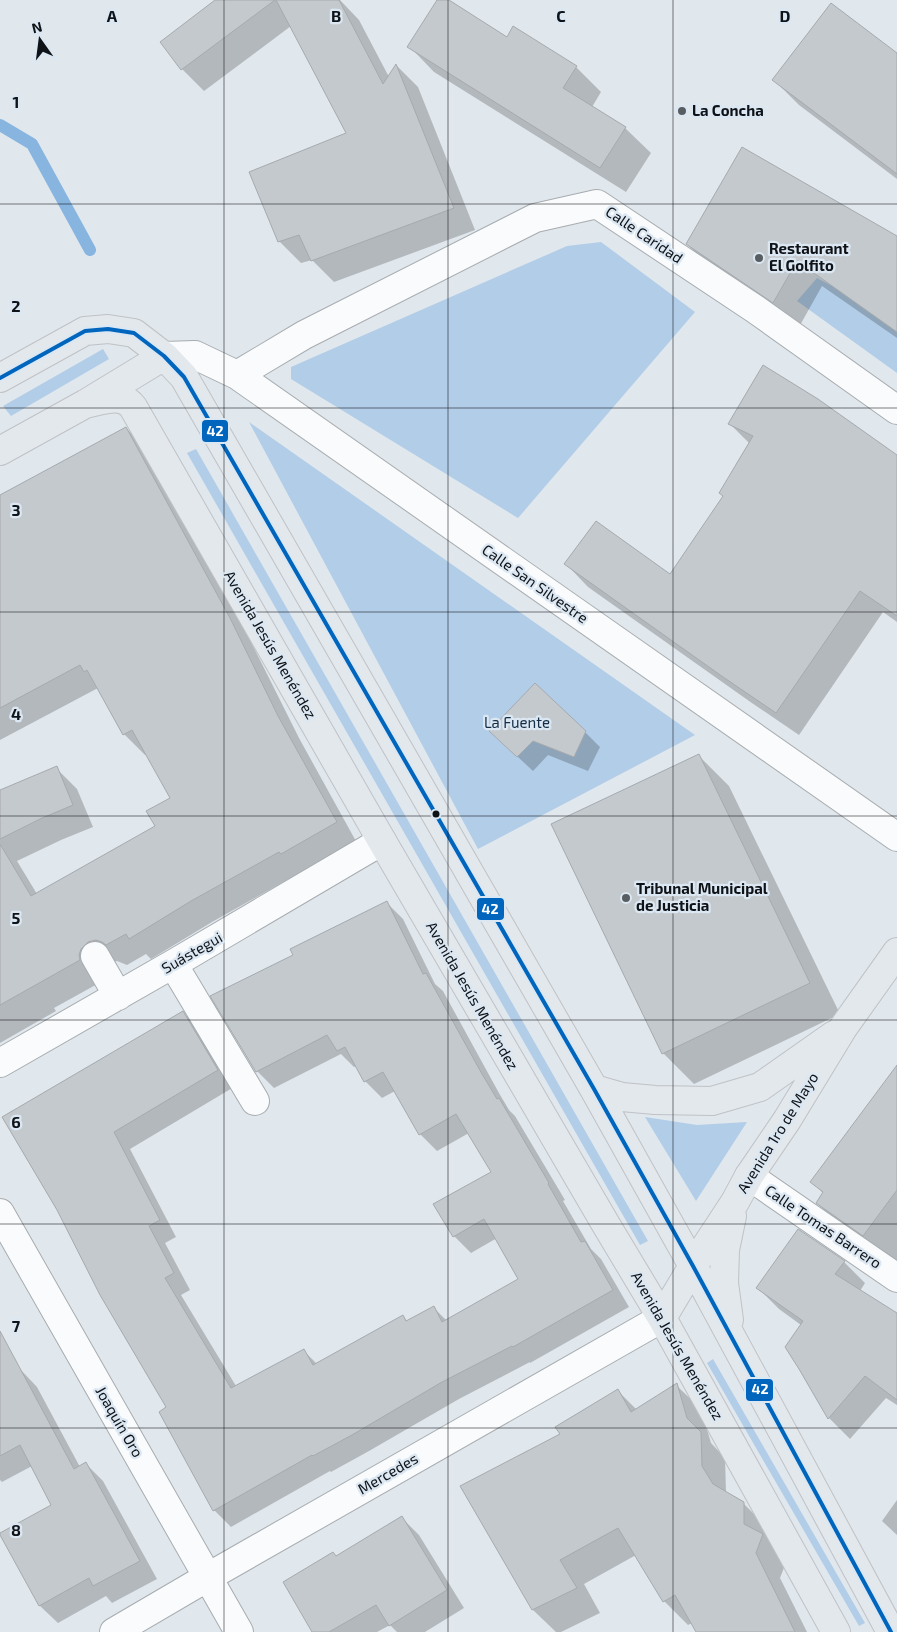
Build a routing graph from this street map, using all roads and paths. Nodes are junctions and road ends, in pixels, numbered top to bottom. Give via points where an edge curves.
1 (164, 356) junction
2 (236, 376) junction
3 (0, 378) edge
4 (85, 404) junction
5 (897, 410) edge
6 (0, 451) edge
7 (897, 837) edge
8 (382, 841) junction
9 (897, 952) edge
10 (95, 956) dead end
11 (173, 964) junction
12 (118, 996) junction
13 (843, 1028) junction
14 (0, 1063) edge
15 (594, 1089) junction
16 (255, 1101) dead end
17 (749, 1176) junction
18 (735, 1202) junction
19 (0, 1213) edge
20 (693, 1266) junction
21 (897, 1278) edge
22 (662, 1318) junction
23 (732, 1340) junction
24 (208, 1577) junction
25 (114, 1632) edge
26 (239, 1632) edge
27 (836, 1632) edge
28 (891, 1632) edge

1 - 2 street, Calle San Silvestre via 195,355
1 - 3 main road via 134,333 108,329 85,331
1 - 4 main road
1 - 15 main road via 184,377
2 - 5 street, Calle Caridad via 304,335 535,218 597,204 755,309
2 - 7 street, Calle San Silvestre
4 - 6 main road
4 - 8 main road, Avenida Jesús Menéndez via 122,398 133,407
8 - 11 street, Suástegui
8 - 22 main road, Avenida Jesús Menéndez
9 - 13 main road, Avenida 1ro de Mayo
10 - 12 street
11 - 12 street, Suástegui
11 - 16 street
12 - 14 street, Suástegui
13 - 15 main road via 760,1087 712,1101 622,1097
13 - 17 main road, Avenida 1ro de Mayo
15 - 20 main road
17 - 18 main road, Avenida 1ro de Mayo
17 - 21 street, Calle Tomas Barrero
18 - 20 main road, Avenida 1ro de Mayo
18 - 23 main road via 725,1250 724,1283
19 - 24 street, Joaquín Oro
20 - 22 main road, Avenida 1ro de Mayo
20 - 23 main road
22 - 24 street, Mercedes
22 - 27 main road, Avenida Jesús Menéndez
23 - 28 main road
24 - 25 street, Mercedes
24 - 26 street, Joaquín Oro

